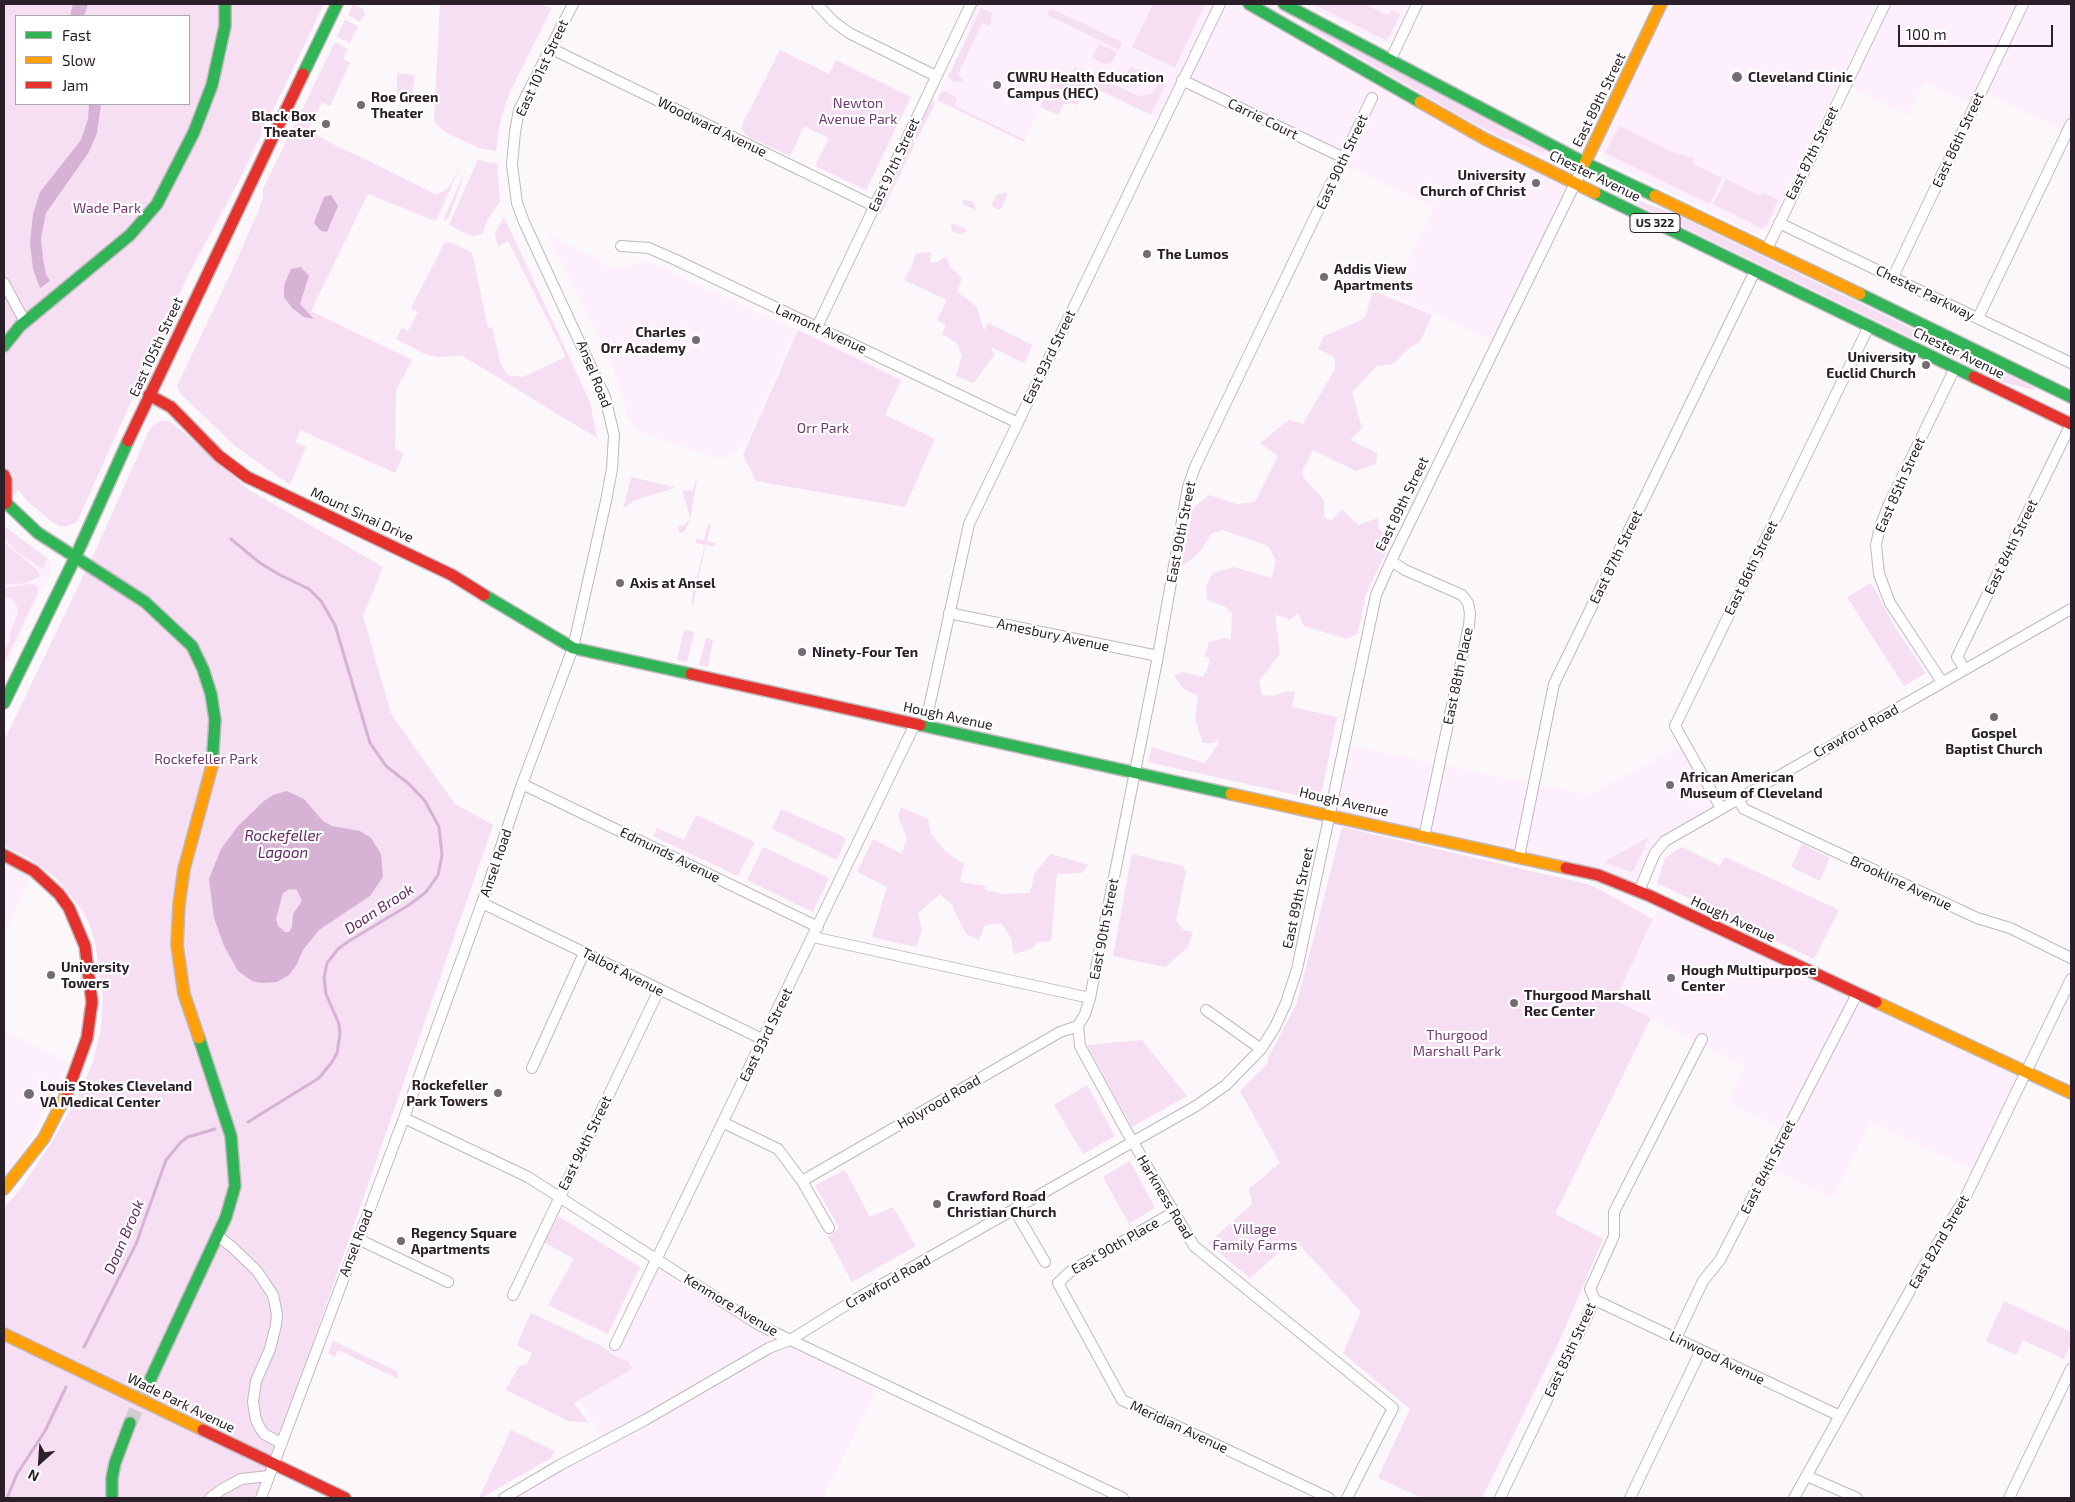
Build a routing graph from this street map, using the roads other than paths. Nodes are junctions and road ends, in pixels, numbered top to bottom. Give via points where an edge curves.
1 (226, 4) edge
2 (336, 4) edge
3 (573, 4) edge
4 (817, 4) edge
5 (971, 4) edge
6 (1220, 4) edge
7 (1249, 4) edge
8 (1284, 4) edge
9 (1417, 4) edge
10 (1661, 4) edge
11 (1885, 4) edge
12 (2023, 4) edge
13 (550, 48) junction
14 (1391, 59) junction
15 (936, 76) junction
16 (1182, 80) junction
17 (1372, 98) dead end
18 (2071, 124) edge
19 (1344, 158) junction
20 (1585, 163) junction
21 (1575, 184) junction
22 (874, 206) junction
23 (524, 222) joint
24 (1779, 223) junction
25 (621, 246) dead end
26 (1767, 249) junction
27 (1755, 271) junction
28 (1893, 277) junction
29 (4, 283) edge
30 (1978, 318) junction
31 (25, 322) junction
32 (1869, 326) junction
33 (817, 327) junction
34 (4, 346) edge
35 (2071, 363) edge
36 (1955, 368) junction
37 (149, 395) junction
38 (2071, 397) edge
39 (1018, 422) junction
40 (2071, 424) edge
41 (4, 475) edge
42 (4, 503) edge
43 (75, 558) junction
44 (1390, 561) junction
45 (2071, 609) edge
46 (949, 613) junction
47 (573, 648) junction
48 (1158, 656) junction
49 (1964, 668) junction
50 (1942, 682) junction
51 (4, 703) edge
52 (920, 725) junction
53 (1134, 772) junction
54 (522, 784) junction
55 (1737, 798) junction
56 (1721, 808) junction
57 (1331, 814) junction
58 (1424, 836) junction
59 (4, 855) edge
60 (1519, 857) junction
61 (1639, 891) junction
62 (482, 903) junction
63 (818, 927) junction
64 (813, 937) junction
65 (584, 953) junction
66 (2071, 958) edge
67 (2071, 980) edge
68 (659, 990) junction
69 (1857, 994) junction
70 (1090, 998) junction
71 (1206, 1010) dead end
72 (1078, 1026) junction
73 (1702, 1038) dead end
74 (764, 1040) junction
75 (1261, 1049) junction
76 (532, 1068) dead end
77 (2026, 1072) junction
78 (2071, 1094) edge
79 (404, 1118) junction
80 (724, 1122) junction
81 (1133, 1143) junction
82 (802, 1181) junction
83 (4, 1189) edge
84 (560, 1196) junction
85 (1014, 1209) junction
86 (1174, 1212) junction
87 (829, 1228) dead end
88 (218, 1236) junction
89 (358, 1239) junction
90 (657, 1258) junction
91 (1045, 1262) dead end
92 (448, 1282) dead end
93 (1058, 1283) joint
94 (513, 1295) dead end
95 (1595, 1300) junction
96 (4, 1334) edge
97 (1676, 1338) junction
98 (790, 1340) junction
99 (615, 1345) dead end
100 (1701, 1350) junction
101 (2071, 1369) edge
102 (151, 1378) tunnel mouth
103 (1840, 1416) junction
104 (130, 1423) tunnel mouth
105 (281, 1443) junction
106 (273, 1464) junction
107 (269, 1476) junction
108 (1807, 1476) junction
109 (112, 1498) edge
110 (210, 1498) edge
111 (261, 1498) edge
112 (345, 1498) edge
113 (504, 1498) edge
114 (1123, 1498) edge
115 (1329, 1498) edge
116 (1347, 1498) edge
117 (1500, 1498) edge
118 (1630, 1498) edge
119 (1794, 1498) edge
120 (1857, 1498) edge
121 (2009, 1498) edge

1 - 31 main road via 212,85 194,132 157,204 130,235
2 - 37 main road, East 105th Street
3 - 13 street, East 101st Street
4 - 15 street via 849,33
5 - 15 street, East 97th Street
6 - 16 street, East 93rd Street
7 - 21 main road, Chester Avenue / US 322 via 1485,139
8 - 14 main road, Chester Avenue / US 322
9 - 14 street
10 - 20 main road, East 89th Street
11 - 24 street, East 87th Street
12 - 28 street, East 86th Street
13 - 22 street, Woodward Avenue
13 - 23 street, East 101st Street via 525,97 514,132 512,165 517,203
14 - 20 main road, Chester Avenue / US 322
15 - 22 street, East 97th Street
16 - 19 street, Carrie Court
16 - 39 street, East 93rd Street
17 - 19 street, East 90th Street
18 - 30 street
19 - 48 street, East 90th Street via 1195,467 1188,487
20 - 21 street, East 89th Street
20 - 26 main road, Chester Avenue / US 322
21 - 27 main road, Chester Avenue / US 322
21 - 44 street, East 89th Street
22 - 33 street, East 97th Street
23 - 47 street, Ansel Road via 597,375 606,397 614,436 612,469
24 - 26 street, East 87th Street
24 - 28 street, Chester Parkway
25 - 33 street, Lamont Avenue via 649,248
26 - 38 main road, Chester Avenue / US 322
27 - 32 main road, Chester Avenue / US 322
27 - 60 street, East 87th Street via 1554,684
28 - 30 street, Chester Parkway
29 - 31 street
30 - 35 street, Chester Parkway
31 - 34 main road
32 - 36 main road, Chester Avenue / US 322
32 - 56 street, East 86th Street via 1675,726
33 - 39 street, Lamont Avenue
36 - 40 main road, Chester Avenue / US 322
36 - 50 street, East 85th Street via 1889,504 1876,545 1879,574 1890,603
37 - 43 main road, East 105th Street
37 - 47 main road, Mount Sinai Drive via 170,407 219,456 247,477 452,575
39 - 46 street, East 93rd Street via 968,524
40 - 49 street, East 84th Street via 1957,656
41 - 42 main road
42 - 43 main road via 38,533
43 - 51 main road, East 105th Street
43 - 88 main road via 145,602 177,630 198,657 211,694 215,720 214,761 184,869 177,935 184,994 232,1142 234,1196
44 - 57 street, East 89th Street via 1376,594
44 - 58 street, East 88th Place via 1462,595 1470,613
45 - 49 street, Crawford Road
46 - 48 street, Amesbury Avenue
46 - 52 street, East 93rd Street
47 - 52 main road, Hough Avenue
47 - 54 street, Ansel Road
48 - 53 street, East 90th Street
49 - 50 street, Crawford Road
50 - 55 street, Crawford Road
52 - 53 main road, Hough Avenue
52 - 63 street, East 93rd Street
53 - 57 main road, Hough Avenue
53 - 70 street, East 90th Street
54 - 62 street, Ansel Road
54 - 63 street, Edmunds Avenue
55 - 56 street, Crawford Road
55 - 66 street, Brookline Avenue via 1744,809 1977,918 2010,928
56 - 61 street, Crawford Road via 1659,846
57 - 58 main road, Hough Avenue
57 - 75 street, East 89th Street via 1294,980 1275,1027
58 - 60 main road, Hough Avenue
59 - 83 main road via 34,871 69,908 85,946 92,1002 87,1038 61,1106 44,1138
60 - 61 main road, Hough Avenue via 1598,875
61 - 69 main road, Hough Avenue
62 - 65 street, Talbot Avenue
62 - 79 street, Ansel Road
63 - 64 street, East 93rd Street
64 - 70 street
64 - 74 street, East 93rd Street
65 - 68 street, Talbot Avenue
65 - 76 street
67 - 77 street, East 82nd Street
68 - 74 street, Talbot Avenue
68 - 84 street, East 94th Street
69 - 77 main road, Hough Avenue
69 - 97 street, East 84th Street via 1720,1260 1704,1281
70 - 72 street
71 - 75 street
72 - 81 street, Harkness Road via 1080,1046
72 - 82 street, Holyrood Road via 1060,1032
73 - 95 street, East 85th Street via 1614,1212 1614,1236 1590,1289
74 - 80 street, East 93rd Street
75 - 81 street, Crawford Road via 1215,1094
77 - 78 main road, Hough Avenue
77 - 103 street, East 82nd Street via 1966,1196
79 - 84 street, Kenmore Avenue via 528,1177
79 - 89 street, Ansel Road
80 - 82 street via 778,1149
80 - 90 street, East 93rd Street
81 - 85 street, Crawford Road
81 - 86 street, Harkness Road
82 - 87 street
84 - 90 street, Kenmore Avenue
84 - 94 street, East 94th Street
85 - 91 street
85 - 98 street, Crawford Road
86 - 93 street, East 90th Place via 1071,1271
86 - 116 street, Harkness Road via 1194,1246 1393,1408
88 - 102 main road
88 - 105 street via 257,1271 273,1295 276,1325 270,1349 256,1380 253,1402 256,1420 264,1434
89 - 92 street
89 - 105 street, Ansel Road
90 - 98 street, Kenmore Avenue via 759,1326
90 - 99 street, East 93rd Street
93 - 115 street, Meridian Avenue via 1122,1400
95 - 97 street, Linwood Avenue
95 - 117 street, East 85th Street
96 - 106 main road, Wade Park Avenue
97 - 100 street, Linwood Avenue
98 - 113 street, Crawford Road via 769,1348
98 - 114 street, Kenmore Avenue
100 - 103 street, Linwood Avenue
100 - 118 street
101 - 121 street
103 - 108 street, East 82nd Street
104 - 109 main road via 115,1463
105 - 106 street, Ansel Road
106 - 107 street, Ansel Road
106 - 112 main road, Wade Park Avenue
107 - 110 street via 241,1479
107 - 111 street, Ansel Road
108 - 119 street, East 82nd Street
108 - 120 street

